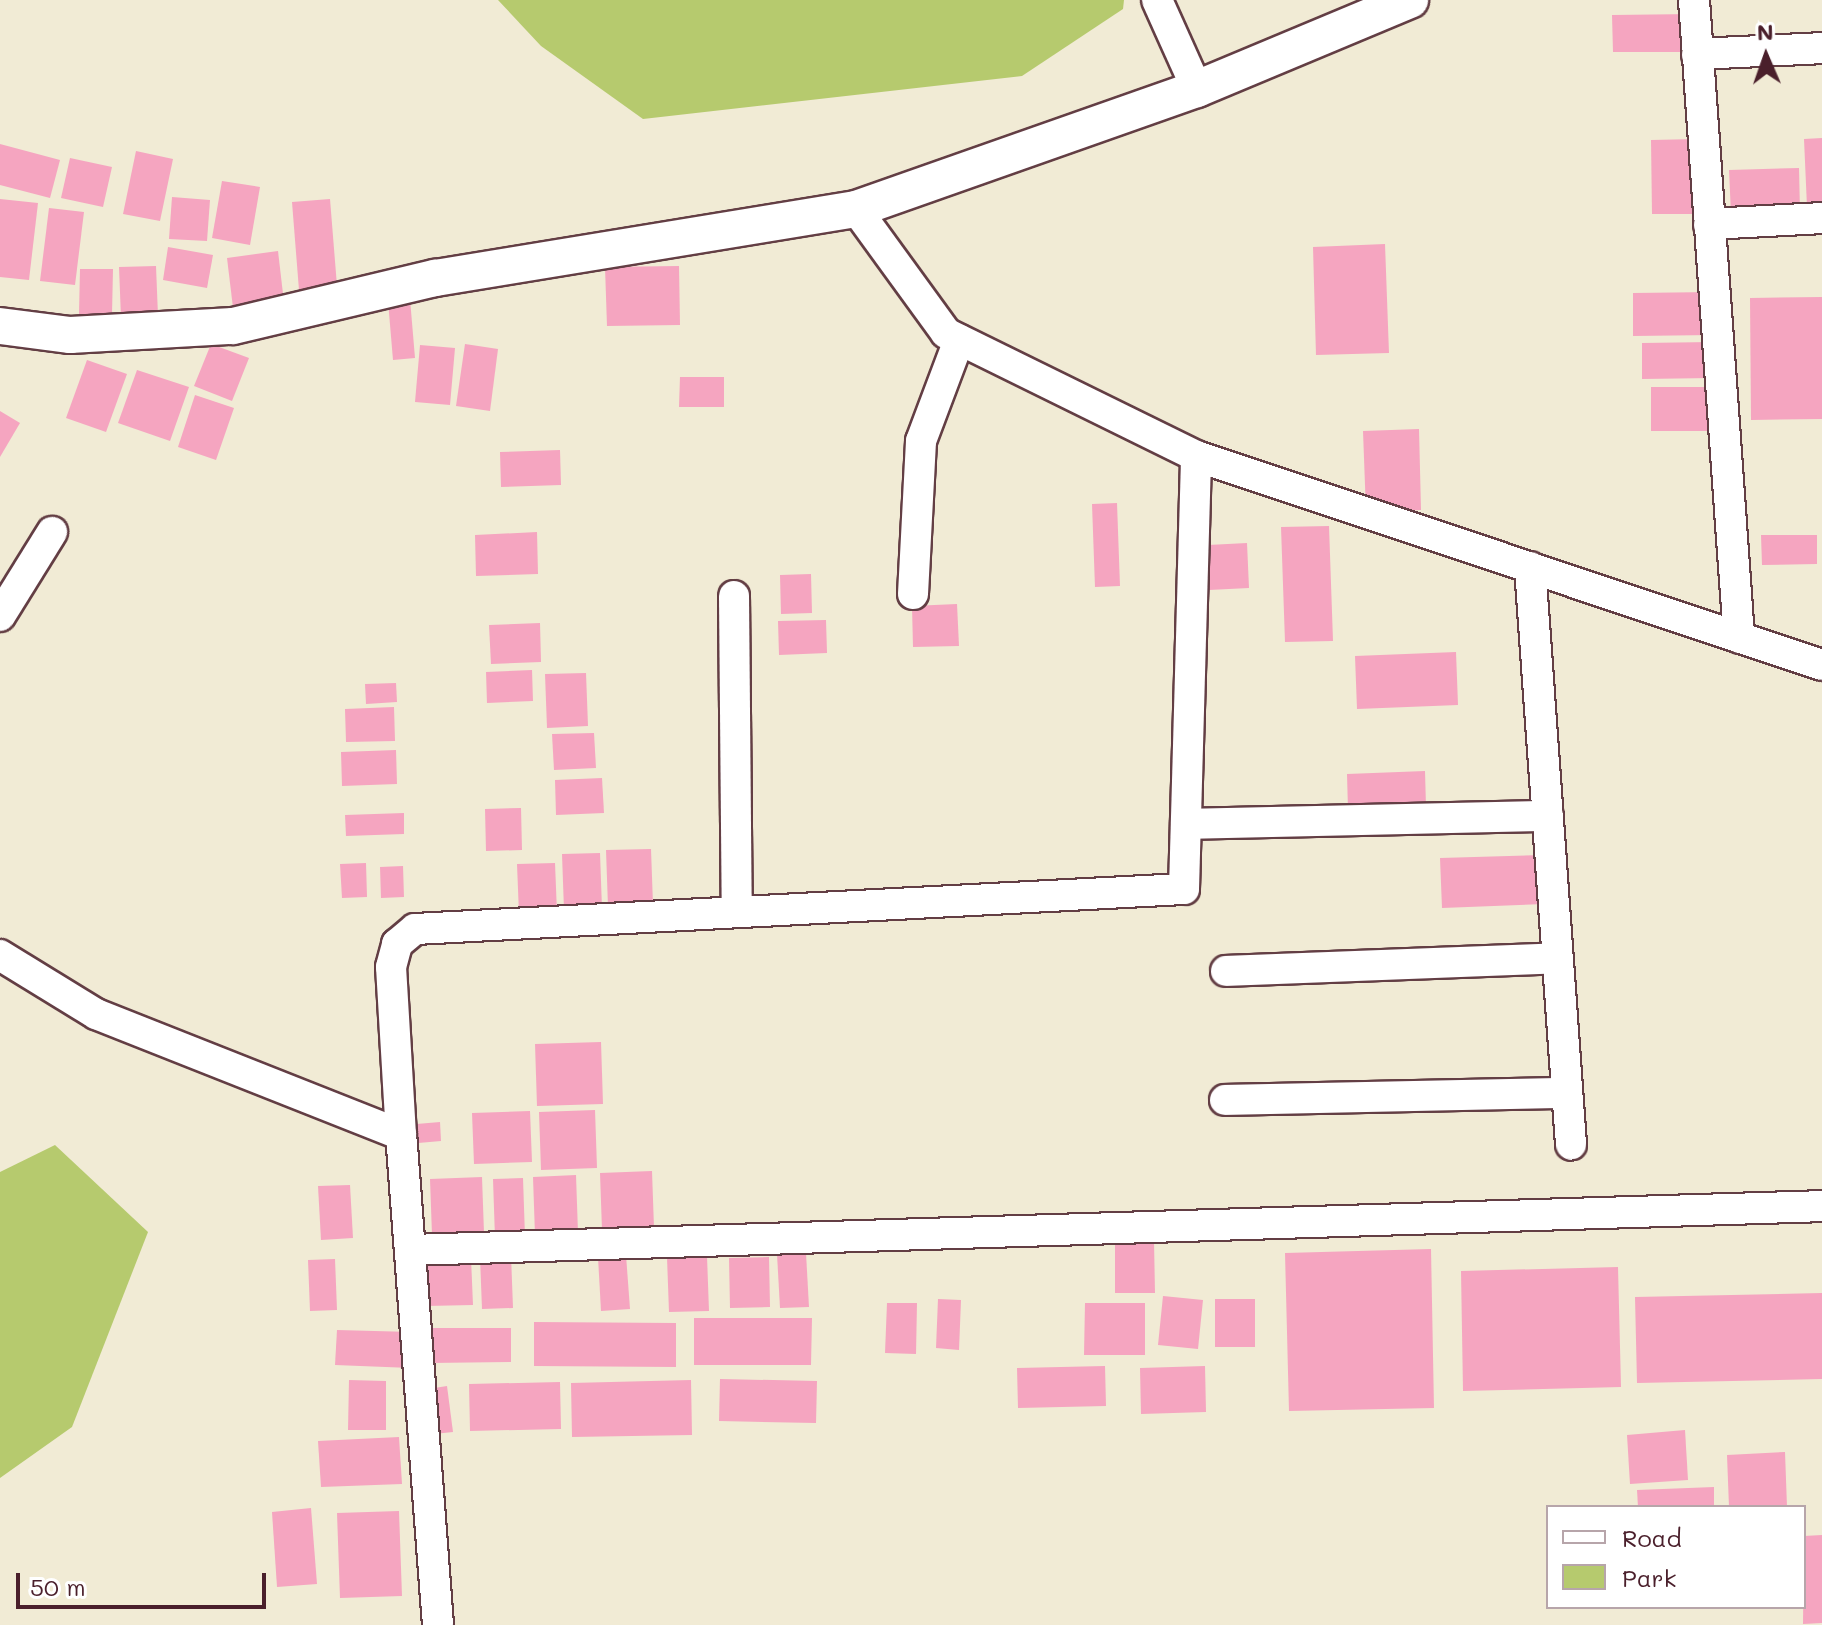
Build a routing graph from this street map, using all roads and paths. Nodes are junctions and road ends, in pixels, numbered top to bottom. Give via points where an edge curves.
1 (1157, 0) edge
2 (1410, 0) edge
3 (1694, 0) edge
4 (1822, 48) edge
5 (1697, 54) junction
6 (1197, 89) junction
7 (856, 209) junction
8 (1822, 218) edge
9 (1709, 224) junction
10 (0, 326) edge
11 (959, 340) junction
12 (1196, 456) junction
13 (52, 532) dead end
14 (1530, 567) junction
15 (913, 594) dead end
16 (734, 596) dead end
17 (0, 616) edge
18 (1739, 637) junction
19 (1822, 665) edge
20 (1548, 816) junction
21 (1186, 824) junction
22 (737, 912) junction
23 (0, 955) edge
24 (1557, 958) junction
25 (1226, 971) dead end
26 (1567, 1093) junction
27 (1225, 1100) dead end
28 (401, 1135) junction
29 (1571, 1145) dead end
30 (1822, 1206) edge
31 (410, 1250) junction
32 (438, 1625) edge

1 - 6 street
2 - 6 street
3 - 5 street
4 - 5 street
5 - 9 street
6 - 7 street
7 - 10 street via 435,278 233,326 70,335
7 - 11 street via 946,333
8 - 9 street
9 - 18 street
11 - 12 street
11 - 15 street via 921,441
12 - 14 street
12 - 21 street
13 - 17 street
14 - 18 street
14 - 20 street
16 - 22 street
18 - 19 street
20 - 21 street
20 - 24 street
21 - 22 street via 1184,889
22 - 28 street via 415,929 397,944 391,967
23 - 28 street via 96,1014
24 - 25 street
24 - 26 street
26 - 27 street
26 - 29 street
28 - 31 street
30 - 31 street
31 - 32 street

